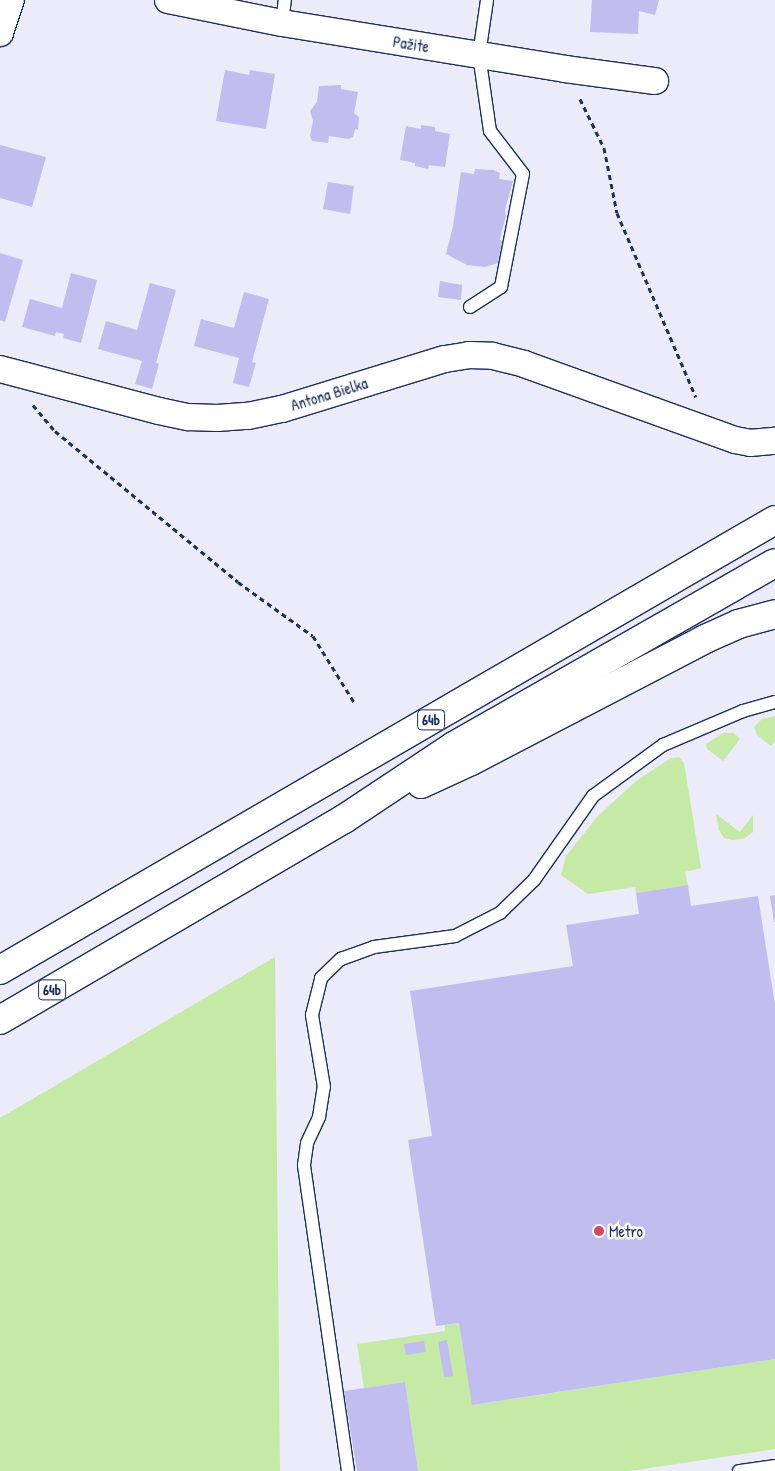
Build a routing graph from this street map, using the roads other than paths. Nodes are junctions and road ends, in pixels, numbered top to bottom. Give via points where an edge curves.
1 (11, 0) edge
2 (168, 0) edge
3 (487, 0) edge
4 (283, 11) edge
5 (0, 33) edge
6 (479, 55) junction
7 (655, 81) dead end
8 (470, 307) dead end
9 (0, 368) edge
10 (775, 441) edge
11 (775, 520) edge
12 (775, 563) edge
13 (775, 614) edge
14 (775, 702) edge
15 (344, 819) junction
16 (0, 970) edge
17 (0, 1020) edge
18 (775, 1466) edge
19 (348, 1471) edge
20 (739, 1471) edge

1 - 5 street
2 - 4 street, Pažite
3 - 6 lane
4 - 6 street, Pažite
6 - 7 street, Pažite
6 - 8 lane via 490,131 523,174 501,287
9 - 10 street, Antona Bielka via 159,411 217,418 282,409 445,359 493,356 524,364 735,440
11 - 16 main road, 64b
12 - 15 main road, 64b via 454,746
13 - 15 main road via 738,624 705,639 471,761
14 - 19 lane via 743,711 663,745 592,796 534,880 500,913 455,936 374,947 341,959 322,978 312,1016 324,1087 319,1117 307,1143 304,1164
15 - 17 main road, 64b
18 - 20 lane

